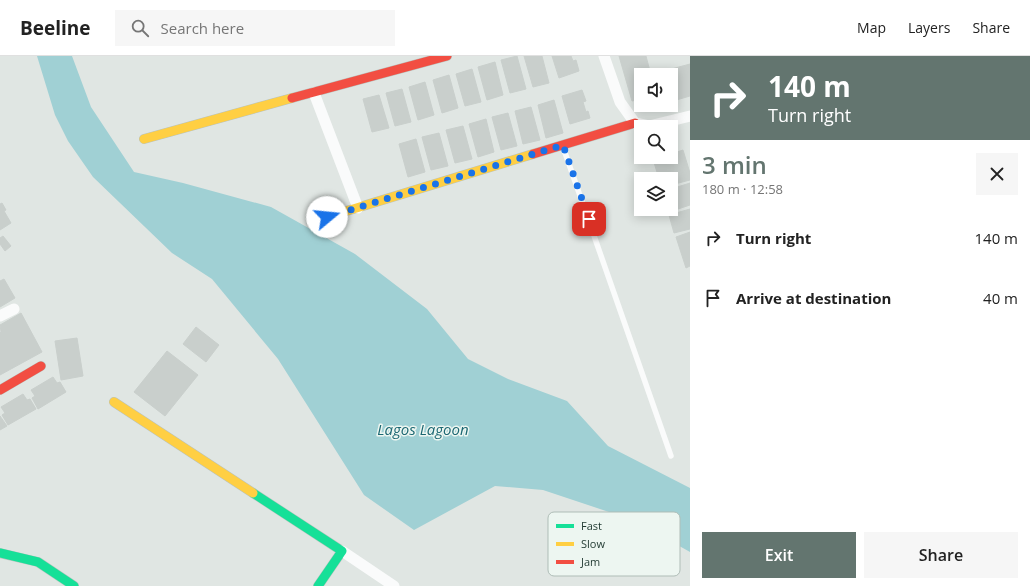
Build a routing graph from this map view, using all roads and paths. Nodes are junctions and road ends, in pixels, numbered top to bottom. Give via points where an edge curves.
1 (447, 56) edge
2 (604, 56) edge
3 (314, 93) junction
4 (690, 116) edge
5 (674, 120) edge
6 (634, 123) edge
7 (634, 124) edge
8 (144, 139) dead end
9 (563, 145) junction
10 (358, 208) junction
11 (327, 217) dead end
12 (14, 309) dead end
13 (0, 316) edge
14 (41, 366) dead end
15 (0, 390) edge
16 (114, 402) dead end
17 (671, 456) dead end
18 (342, 551) junction
19 (0, 553) edge
20 (74, 586) edge
21 (318, 586) edge
22 (394, 586) edge

1 - 3 street
2 - 6 street via 620,102
3 - 8 street
3 - 10 street
4 - 5 street
7 - 9 street
9 - 10 street
9 - 17 lane
10 - 11 street
12 - 13 street
14 - 15 street
16 - 18 street
18 - 21 street
18 - 22 street
19 - 20 street via 38,562

